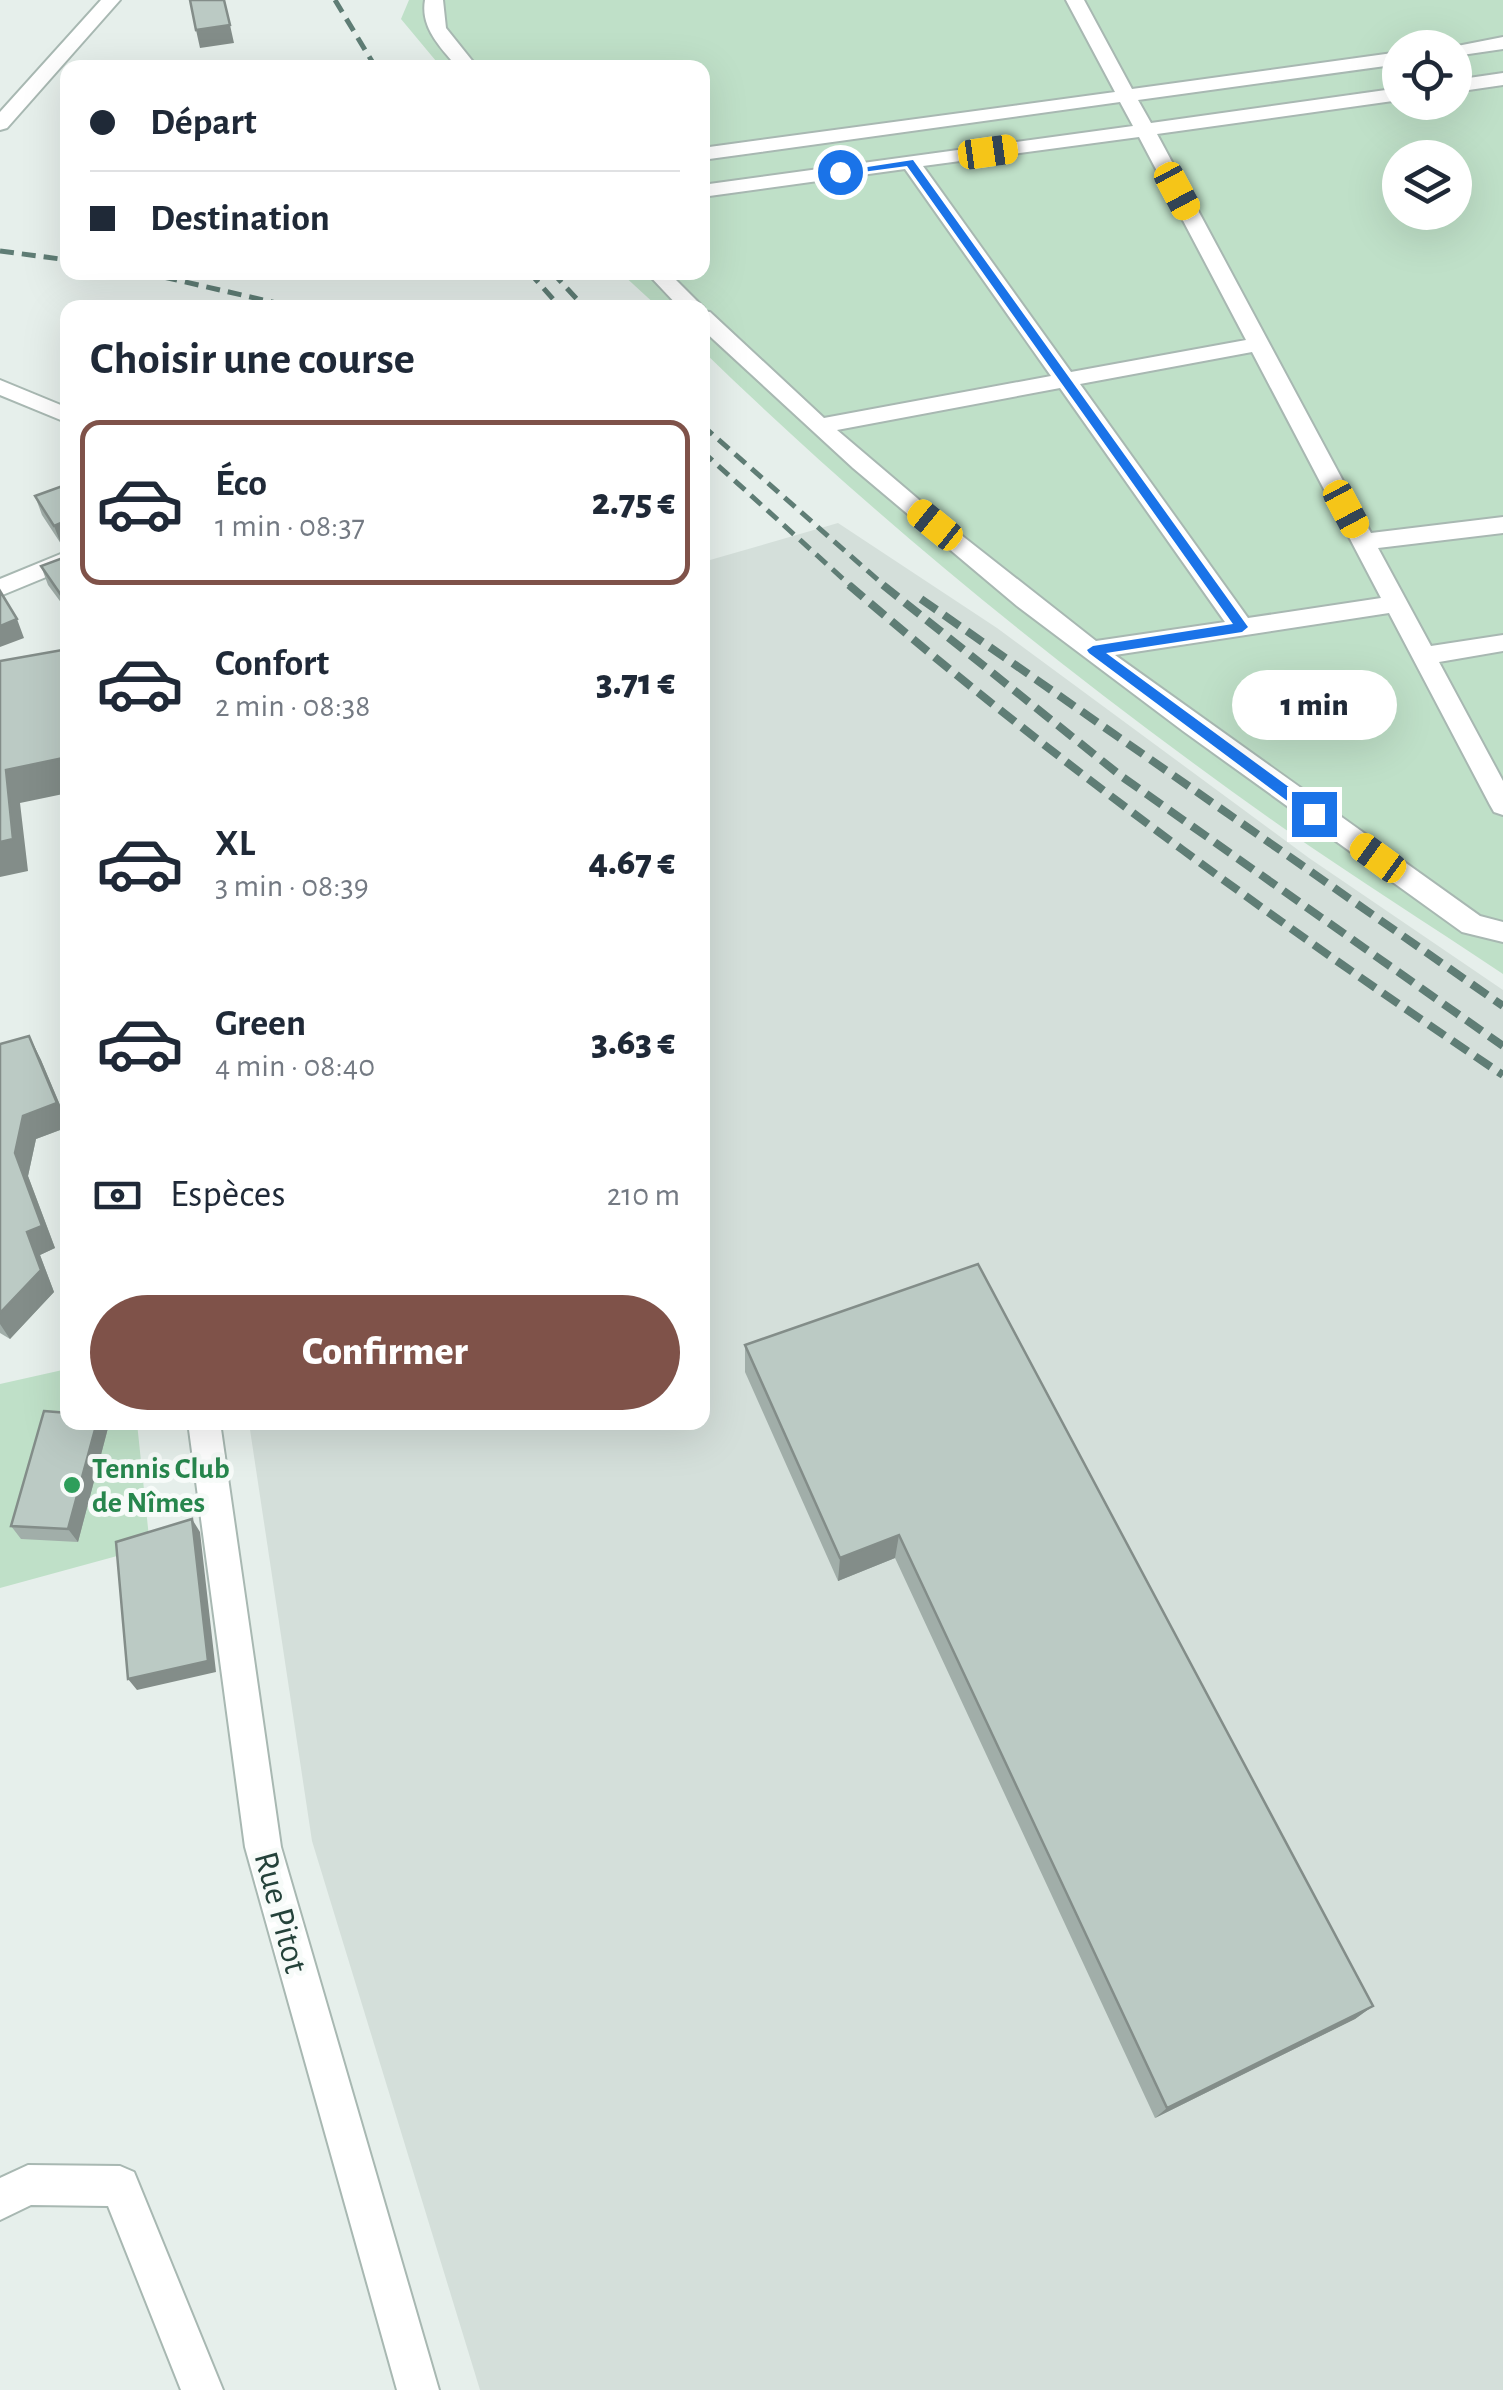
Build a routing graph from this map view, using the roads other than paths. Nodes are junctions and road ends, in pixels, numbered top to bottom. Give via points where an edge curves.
1 (110, 0) edge
2 (434, 0) edge
3 (1075, 0) edge
4 (1503, 44) edge
5 (1472, 48) edge
6 (462, 60) edge
7 (1382, 60) edge
8 (40, 78) junction
9 (1503, 79) edge
10 (60, 83) edge
11 (1472, 84) edge
12 (1126, 96) junction
13 (1382, 97) edge
14 (0, 124) edge
15 (1145, 130) junction
16 (710, 153) edge
17 (910, 162) junction
18 (710, 190) edge
19 (664, 280) edge
20 (685, 300) edge
21 (710, 325) edge
22 (1258, 344) junction
23 (1065, 380) junction
24 (0, 387) edge
25 (60, 413) edge
26 (818, 426) junction
27 (1503, 524) edge
28 (1363, 542) junction
29 (60, 562) edge
30 (0, 588) edge
31 (1396, 604) junction
32 (1242, 627) junction
33 (1503, 643) edge
34 (1093, 650) junction
35 (1424, 656) junction
36 (1503, 805) edge
37 (1503, 932) edge
38 (205, 1430) edge
39 (0, 2200) edge
40 (202, 2390) edge
41 (418, 2390) edge

1 - 8 street
2 - 6 street via 436,27
3 - 12 street
4 - 5 street
7 - 12 street
8 - 10 street
8 - 14 street
9 - 11 street
12 - 15 street
12 - 16 street
13 - 15 street
15 - 17 street
15 - 22 street
17 - 18 street
17 - 23 street
19 - 20 street
21 - 26 street
22 - 23 street
22 - 28 street
23 - 26 street
23 - 32 street
24 - 25 street
26 - 34 street
27 - 28 street
28 - 31 street
29 - 30 street
31 - 32 street
31 - 35 street
32 - 34 street
33 - 35 street
34 - 37 street via 1472,925
35 - 36 street
38 - 41 street, Rue Pitot via 263,1847
39 - 40 street via 28,2185 120,2186

